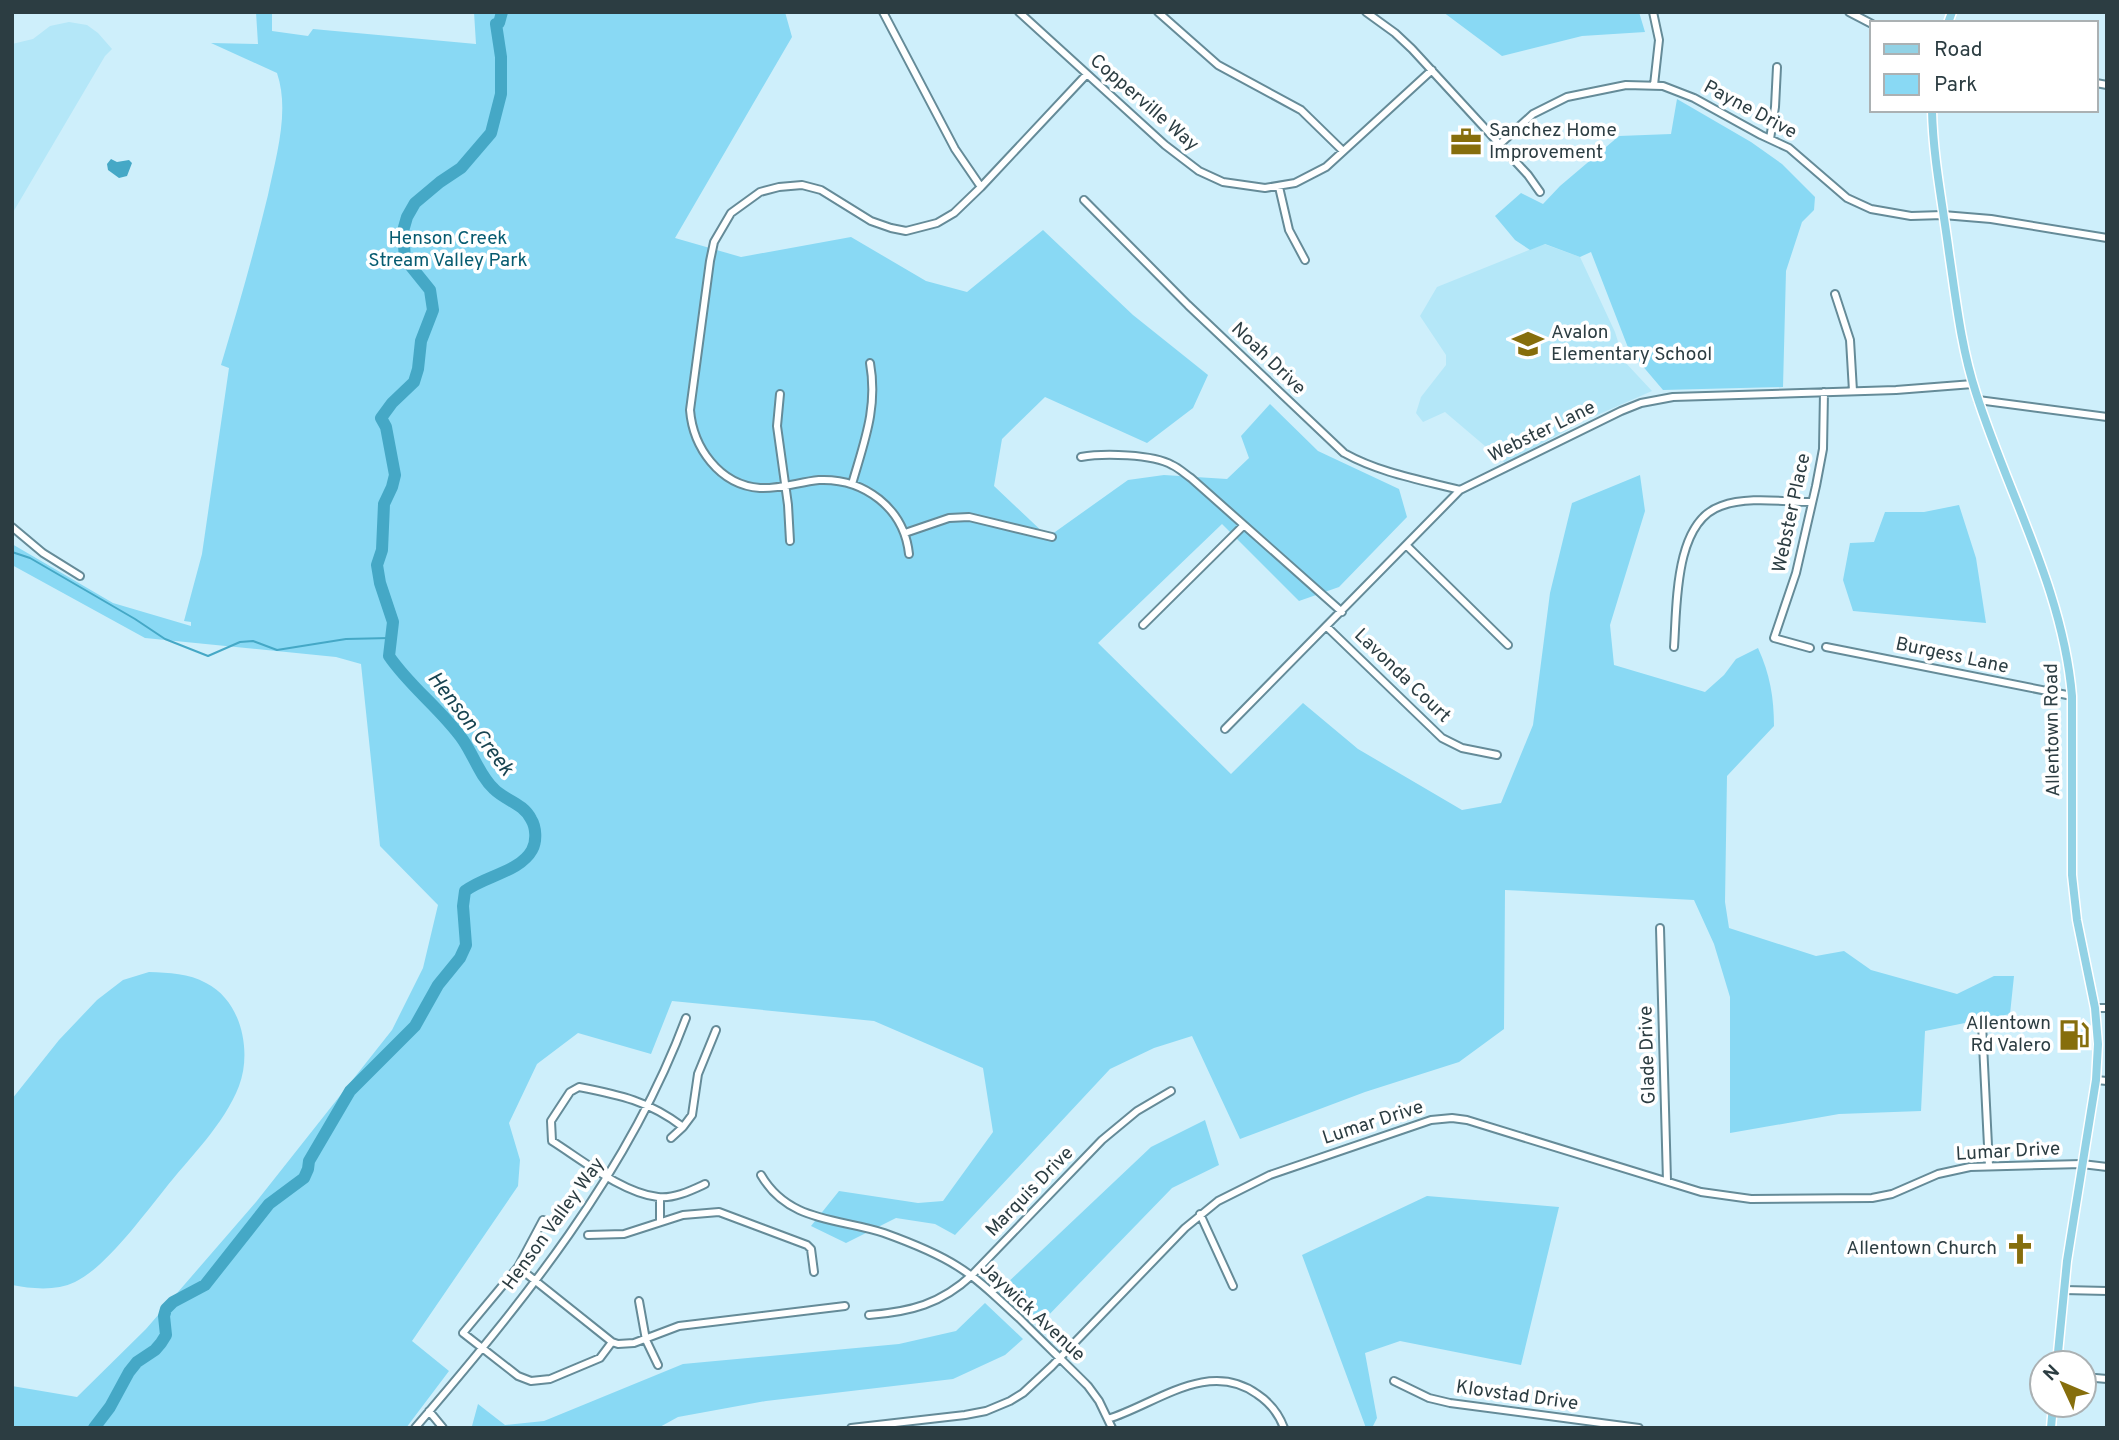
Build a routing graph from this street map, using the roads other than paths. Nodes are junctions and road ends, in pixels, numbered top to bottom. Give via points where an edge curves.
1 (883, 12) edge
2 (1019, 12) edge
3 (1158, 12) edge
4 (1366, 12) edge
5 (1653, 12) edge
6 (1849, 12) edge
7 (1870, 23) edge
8 (1777, 66) dead end
9 (1432, 71) junction
10 (1087, 74) junction
11 (1654, 85) junction
12 (1932, 112) edge
13 (1770, 139) junction
14 (1500, 144) junction
15 (1343, 151) junction
16 (981, 187) junction
17 (1279, 187) junction
18 (1540, 192) dead end
19 (1084, 200) dead end
20 (1943, 215) junction
21 (2107, 238) edge
22 (1305, 260) dead end
23 (1835, 294) dead end
24 (870, 363) dead end
25 (1973, 384) junction
26 (1853, 391) junction
27 (1824, 392) junction
28 (780, 394) dead end
29 (1978, 400) junction
30 (2107, 417) edge
31 (1081, 457) dead end
32 (852, 484) junction
33 (784, 486) junction
34 (1460, 490) junction
35 (1812, 502) junction
36 (1243, 526) junction
37 (12, 527) edge
38 (905, 533) junction
39 (1052, 537) dead end
40 (790, 541) dead end
41 (1406, 545) junction
42 (909, 554) dead end
43 (80, 576) dead end
44 (1342, 612) junction
45 (1143, 625) dead end
46 (1327, 627) junction
47 (1508, 645) dead end
48 (1674, 647) dead end
49 (1826, 647) dead end
50 (1810, 648) dead end
51 (2072, 696) junction
52 (1225, 729) dead end
53 (1497, 755) dead end
54 (1660, 928) dead end
55 (2095, 1008) junction
56 (2107, 1008) edge
57 (687, 1018) dead end
58 (1982, 1024) dead end
59 (716, 1030) dead end
60 (2096, 1080) junction
61 (2107, 1081) edge
62 (1171, 1091) dead end
63 (649, 1105) junction
64 (683, 1127) junction
65 (671, 1138) dead end
66 (2082, 1164) junction
67 (1989, 1166) junction
68 (2107, 1167) edge
69 (761, 1175) dead end
70 (609, 1177) junction
71 (1667, 1181) junction
72 (705, 1184) dead end
73 (660, 1198) junction
74 (1200, 1214) junction
75 (542, 1220) dead end
76 (660, 1220) junction
77 (588, 1235) dead end
78 (518, 1267) junction
79 (814, 1272) dead end
80 (972, 1275) junction
81 (535, 1280) junction
82 (1233, 1286) dead end
83 (2064, 1290) junction
84 (2107, 1291) edge
85 (639, 1301) dead end
86 (845, 1306) dead end
87 (869, 1315) dead end
88 (646, 1339) junction
89 (612, 1342) junction
90 (481, 1347) junction
91 (2058, 1349) edge
92 (1060, 1358) junction
93 (658, 1365) dead end
94 (1394, 1381) dead end
95 (429, 1411) junction
96 (1108, 1419) junction
97 (1571, 1419) junction
98 (907, 1425) edge
99 (415, 1428) edge
100 (443, 1428) edge
101 (851, 1428) edge
102 (1112, 1428) edge
103 (1284, 1428) edge
104 (1570, 1428) edge
105 (1639, 1428) edge

1 - 16 street
2 - 10 street, Copperville Way
3 - 15 street via 1218,65 1306,113
4 - 9 street via 1395,33
5 - 11 street via 1659,40
6 - 7 street
8 - 13 street
9 - 14 street
9 - 15 street, Copperville Way
10 - 16 street
10 - 17 street, Copperville Way via 1199,171 1232,184
11 - 13 street, Payne Drive via 1679,90
11 - 14 street, Payne Drive via 1613,87 1557,101 1533,114
12 - 20 main road, Allentown Road
13 - 20 street, Payne Drive via 1789,148 1862,206 1896,215
14 - 18 street
15 - 17 street, Copperville Way via 1319,172
16 - 33 street via 937,223 906,231 871,221 821,190 802,185 760,192 731,212 720,228 710,261 691,424 701,450 725,474 758,488
17 - 22 street via 1289,230
19 - 34 street, Noah Drive via 1344,453 1392,473
20 - 21 street, Payne Drive
20 - 25 main road, Allentown Road
23 - 26 street via 1850,340
24 - 32 street via 873,411
25 - 26 street, Webster Lane
25 - 29 main road, Allentown Road
26 - 27 street, Webster Lane
27 - 34 street, Webster Lane via 1673,397 1641,403
27 - 35 street, Webster Place via 1823,449
28 - 33 street via 777,426
29 - 30 street
29 - 51 main road, Allentown Road via 2053,599 2065,638
31 - 36 street via 1132,457 1172,465
32 - 33 street via 818,480
32 - 38 street via 883,502
33 - 40 street
34 - 41 street, Webster Lane
35 - 48 street via 1738,502 1717,507 1700,520 1686,547
35 - 50 street, Webster Place via 1799,562 1774,638
36 - 44 street
36 - 45 street
37 - 43 street
38 - 39 street via 949,518 970,517
38 - 42 street
41 - 44 street, Webster Lane
41 - 47 street
44 - 46 street, Webster Lane
46 - 52 street, Webster Lane
46 - 53 street, Lavonda Court via 1442,738 1462,748
49 - 51 street, Burgess Lane
51 - 55 main road, Allentown Road via 2071,866
54 - 71 street, Glade Drive
55 - 56 street
55 - 60 main road, Allentown Road
57 - 63 street, Henson Valley Way
58 - 67 street
59 - 64 street via 698,1074 692,1115
60 - 61 street
60 - 66 main road, Allentown Road
62 - 80 street, Marquis Drive via 1146,1104 1102,1140
63 - 64 street
63 - 70 street, Henson Valley Way
63 - 70 street via 579,1087 570,1092 551,1121 552,1141
64 - 65 street
66 - 67 street, Lumar Drive
66 - 68 street, Lumar Drive
66 - 83 main road, Allentown Road
67 - 71 street, Lumar Drive via 1946,1172 1867,1199 1739,1198
69 - 80 street, Jaywick Avenue via 771,1191 807,1213 895,1238
70 - 73 street
70 - 81 street, Henson Valley Way
71 - 74 street, Lumar Drive via 1478,1123 1444,1118 1270,1175 1223,1197
72 - 73 street
73 - 76 street
74 - 82 street
74 - 92 street, Lumar Drive
75 - 78 street
76 - 77 street via 624,1234
76 - 79 street via 704,1212 736,1217 807,1245
78 - 81 street
78 - 90 street via 463,1333
80 - 87 street, Marquis Drive via 928,1306
80 - 92 street, Jaywick Avenue
81 - 89 street
81 - 90 street, Henson Valley Way
83 - 84 street
83 - 91 main road, Allentown Road
85 - 88 street
86 - 88 street via 679,1326
88 - 89 street
88 - 93 street
89 - 90 street via 600,1358 538,1381 518,1376
90 - 95 street, Henson Valley Way
92 - 96 street, Jaywick Avenue via 1094,1393
92 - 98 street, Lumar Drive via 1023,1393 997,1407
94 - 97 street, Klovstad Drive via 1442,1402
95 - 99 street, Henson Valley Way
95 - 100 street
96 - 102 street, Jaywick Avenue
96 - 103 street via 1195,1383 1215,1380 1256,1393
97 - 104 street
97 - 105 street, Klovstad Drive
98 - 101 street, Lumar Drive

